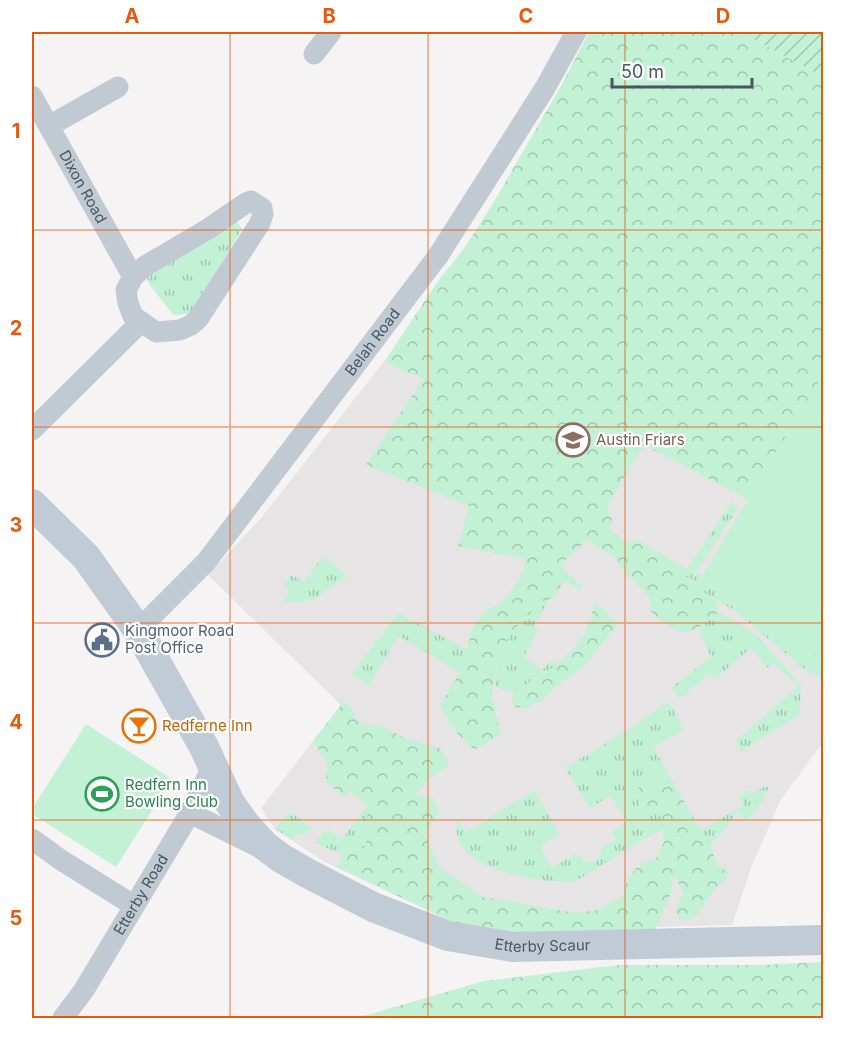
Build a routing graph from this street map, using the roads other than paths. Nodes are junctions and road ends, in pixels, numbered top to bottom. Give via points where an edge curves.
1 (331, 32) edge
2 (576, 32) edge
3 (314, 54) dead end
4 (118, 87) dead end
5 (32, 96) edge
6 (49, 126) junction
7 (133, 277) junction
8 (141, 322) junction
9 (32, 430) edge
10 (32, 504) edge
11 (138, 630) junction
12 (212, 766) junction
13 (190, 813) junction
14 (32, 839) edge
15 (281, 858) junction
16 (134, 905) junction
17 (824, 940) edge
18 (63, 1018) edge

1 - 3 street
2 - 11 street, Belah Road via 438,256 206,561
4 - 6 street
5 - 6 street, Dixon Road
6 - 7 street, Dixon Road
7 - 8 street via 126,291 128,303 133,316
7 - 8 street via 246,203 251,201 262,208 260,223 198,318 168,333 156,332
8 - 9 street
10 - 11 street, Etterby Scaur via 86,556
11 - 12 street, Etterby Scaur
12 - 13 street, Etterby Road
12 - 15 street, Etterby Scaur via 245,824
13 - 15 street, Etterby Scaur
13 - 16 street, Etterby Road
14 - 16 street
15 - 17 street, Etterby Scaur via 373,907 448,936 513,946
16 - 18 street, Etterby Road

